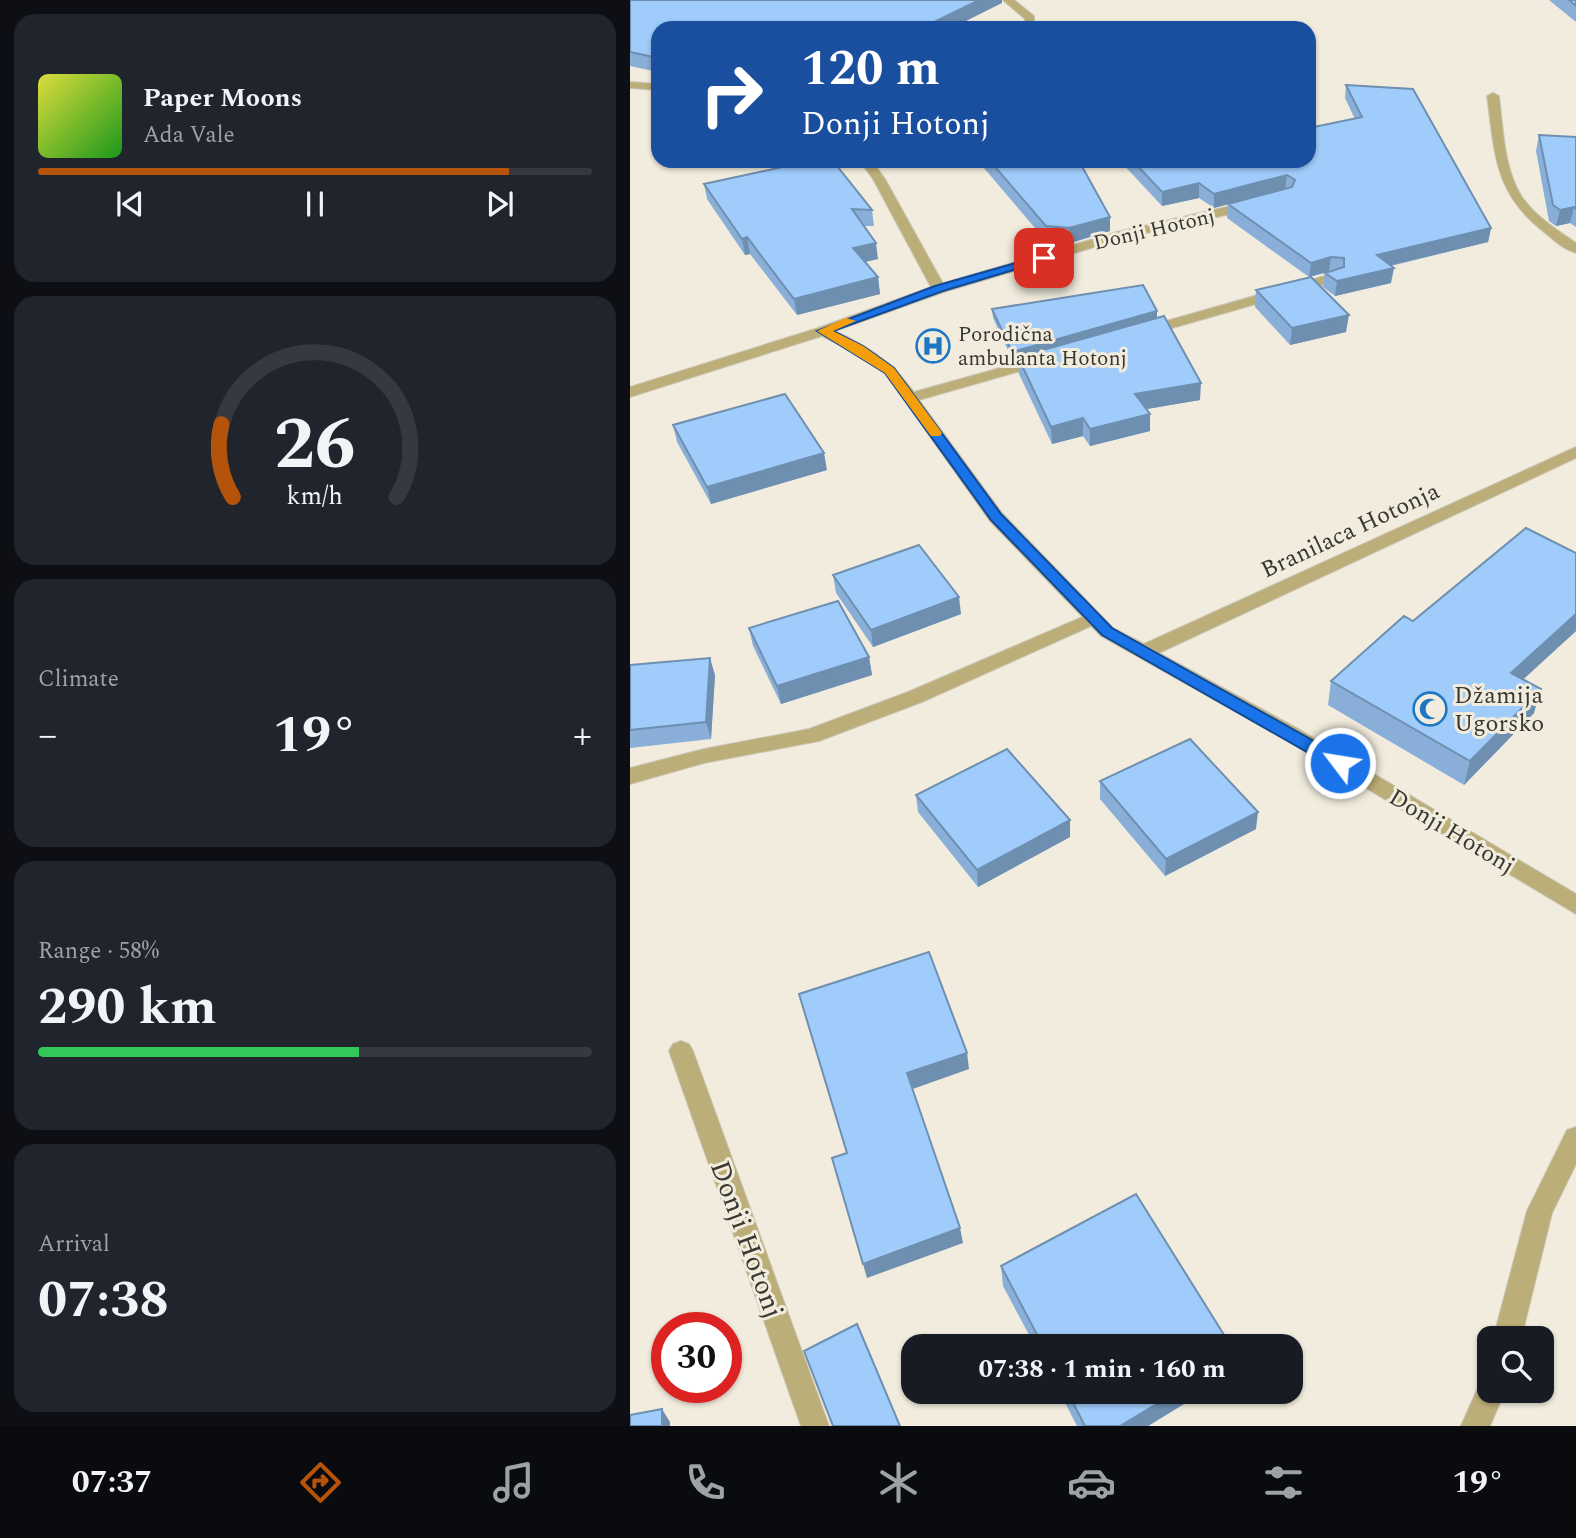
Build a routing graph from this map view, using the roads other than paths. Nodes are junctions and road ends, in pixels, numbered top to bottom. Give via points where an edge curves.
1 (1009, 0) edge
2 (1030, 21) edge
3 (630, 85) edge
4 (651, 86) edge
5 (1493, 96) dead end
6 (871, 168) edge
7 (1261, 203) edge
8 (1576, 249) edge
9 (1335, 277) edge
10 (939, 289) junction
11 (823, 331) junction
12 (1123, 338) edge
13 (1056, 357) edge
14 (630, 392) edge
15 (910, 398) junction
16 (1576, 452) edge
17 (1094, 618) junction
18 (1144, 652) junction
19 (630, 776) edge
20 (1576, 905) edge
21 (681, 1051) dead end
22 (1576, 1138) edge
23 (1510, 1326) edge
24 (1486, 1403) edge
25 (815, 1426) edge
26 (1475, 1426) edge

1 - 2 street
3 - 4 street
5 - 8 street via 1501,152 1517,199
6 - 10 street
7 - 10 street, Donji Hotonj via 1122,235
9 - 12 street
10 - 11 street, Donji Hotonj
11 - 14 street, Donji Hotonj
11 - 15 street, Donji Hotonj via 890,370
13 - 15 street
15 - 17 street, Donji Hotonj via 996,517
16 - 18 street, Branilaca Hotonja
17 - 18 street, Donji Hotonj via 1107,632
17 - 19 street via 915,697 812,736
18 - 20 street, Donji Hotonj via 1293,735
21 - 25 street, Donji Hotonj
22 - 23 street via 1539,1211
24 - 26 street

